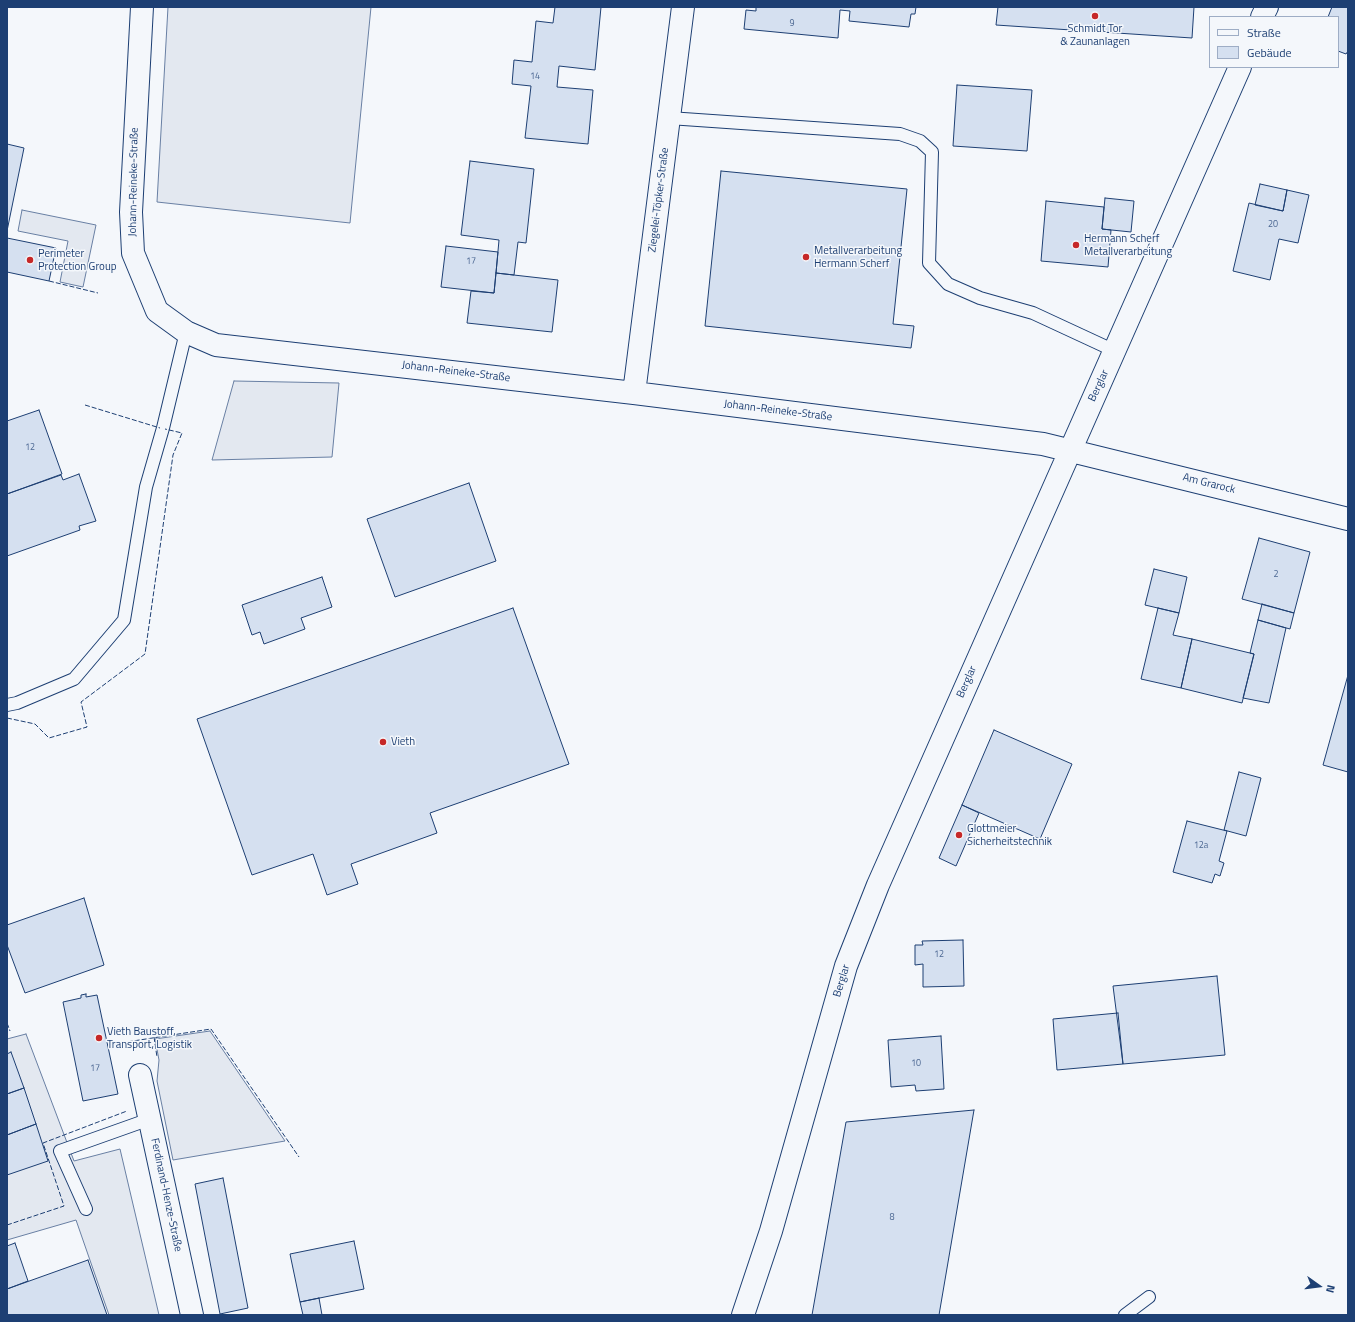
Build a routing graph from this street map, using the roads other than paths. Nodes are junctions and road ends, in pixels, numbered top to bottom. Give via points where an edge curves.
1 (142, 7) edge
2 (684, 7) edge
3 (1267, 7) edge
4 (1262, 16) edge
5 (1240, 68) edge
6 (669, 118) junction
7 (186, 332) junction
8 (1115, 351) junction
9 (634, 393) junction
10 (1070, 450) junction
11 (1348, 518) edge
12 (7, 705) edge
13 (140, 1075) dead end
14 (150, 1119) junction
15 (86, 1209) dead end
16 (1149, 1297) dead end
17 (192, 1315) edge
18 (743, 1315) edge
19 (1125, 1315) edge

1 - 7 street, Johann-Reineke-Straße via 131,212 133,253 157,311
2 - 6 street, Ziegelei-Töpker-Straße
3 - 4 street
5 - 8 street, Berglar
6 - 8 lane via 900,134 920,140 932,152 929,263 948,284 980,298 1033,313
6 - 9 street, Ziegelei-Töpker-Straße
7 - 9 street, Johann-Reineke-Straße via 216,345
7 - 12 lane via 146,487 124,620 74,679
8 - 10 street, Berglar
9 - 10 street, Johann-Reineke-Straße via 1043,444
10 - 11 street, Am Grarock
10 - 18 street, Berglar via 878,885 846,966 771,1231
13 - 14 street, Ferdinand-Henze-Straße
14 - 15 lane via 60,1151
14 - 17 street, Ferdinand-Henze-Straße
16 - 19 lane

